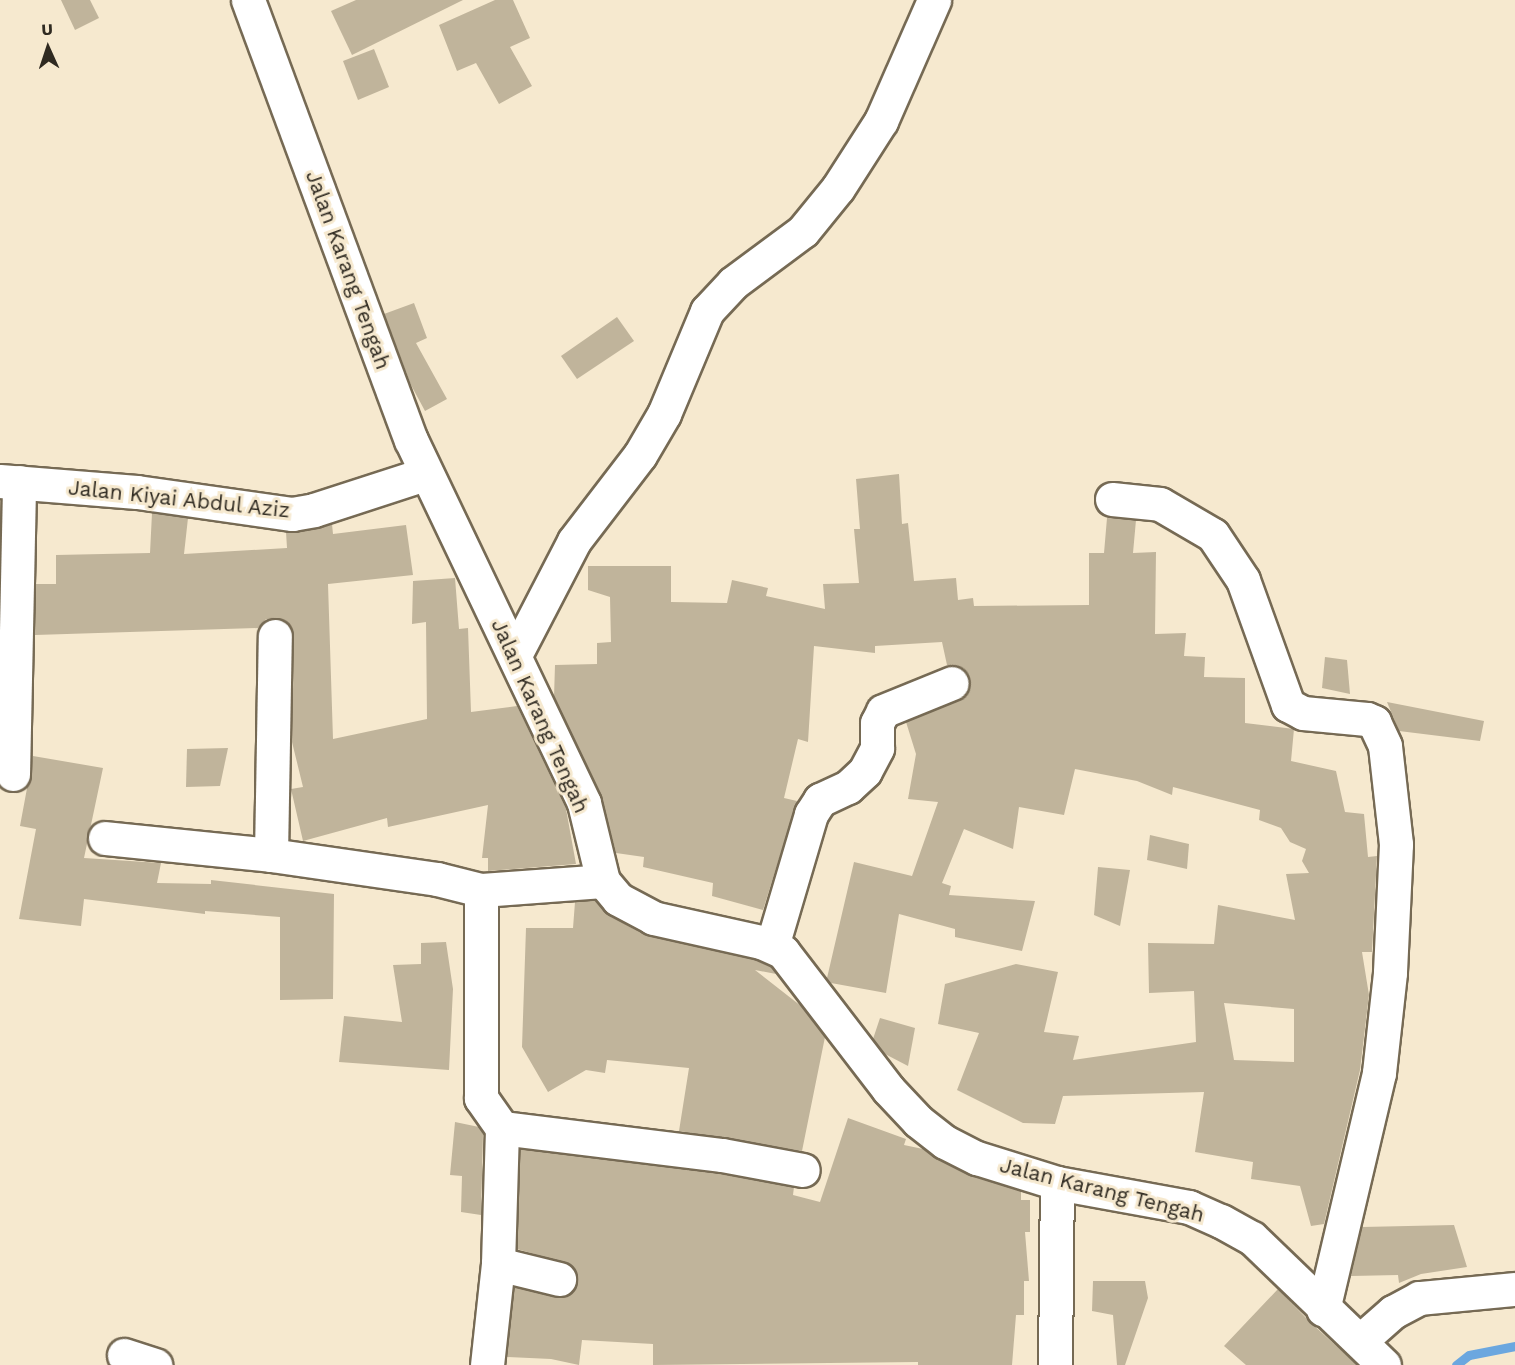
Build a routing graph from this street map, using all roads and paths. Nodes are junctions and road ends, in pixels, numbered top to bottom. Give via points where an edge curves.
1 (248, 0) edge
2 (934, 0) edge
3 (424, 474) junction
4 (10, 481) edge
5 (1112, 499) dead end
6 (275, 636) dead end
7 (515, 655) junction
8 (952, 683) dead end
9 (9, 724) edge
10 (13, 774) dead end
11 (105, 838) dead end
12 (271, 855) junction
13 (603, 881) junction
14 (481, 890) junction
15 (772, 946) junction
16 (502, 1128) junction
17 (802, 1170) dead end
18 (1058, 1183) junction
19 (498, 1264) junction
20 (559, 1279) dead end
21 (1515, 1289) edge
22 (1323, 1309) junction
23 (1360, 1341) junction
24 (124, 1354) dead end
25 (155, 1365) edge
26 (487, 1365) edge
27 (1056, 1365) edge
28 (1384, 1365) edge

1 - 3 street, Jalan Karang Tengah
2 - 7 street via 880,122 838,188 797,237 733,283 707,311 664,414 640,455 574,541
3 - 4 street, Jalan Kiyai Abdul Aziz via 292,514 137,492
3 - 7 street, Jalan Karang Tengah
4 - 9 street
5 - 22 street via 1160,504 1213,535 1243,580 1288,705 1303,713 1367,719 1374,722 1385,746 1396,844 1390,973 1379,1072
6 - 12 street
7 - 13 street, Jalan Karang Tengah via 584,803
8 - 15 street via 883,711 877,723 877,748 865,771 848,787 820,800 811,813
9 - 10 street
11 - 12 street
12 - 14 street
13 - 14 street
13 - 15 street, Jalan Karang Tengah via 618,899 653,918
14 - 16 street via 481,1098
15 - 18 street, Jalan Karang Tengah via 795,965 845,1038 918,1121 945,1142 977,1158
16 - 17 street via 617,1140
16 - 19 street
18 - 22 street, Jalan Karang Tengah via 1189,1207 1221,1221 1251,1238
18 - 27 street
19 - 20 street
19 - 26 street
21 - 23 street via 1419,1298 1393,1312
22 - 23 street, Jalan Karang Tengah
23 - 28 street, Jalan Karang Tengah
24 - 25 street

